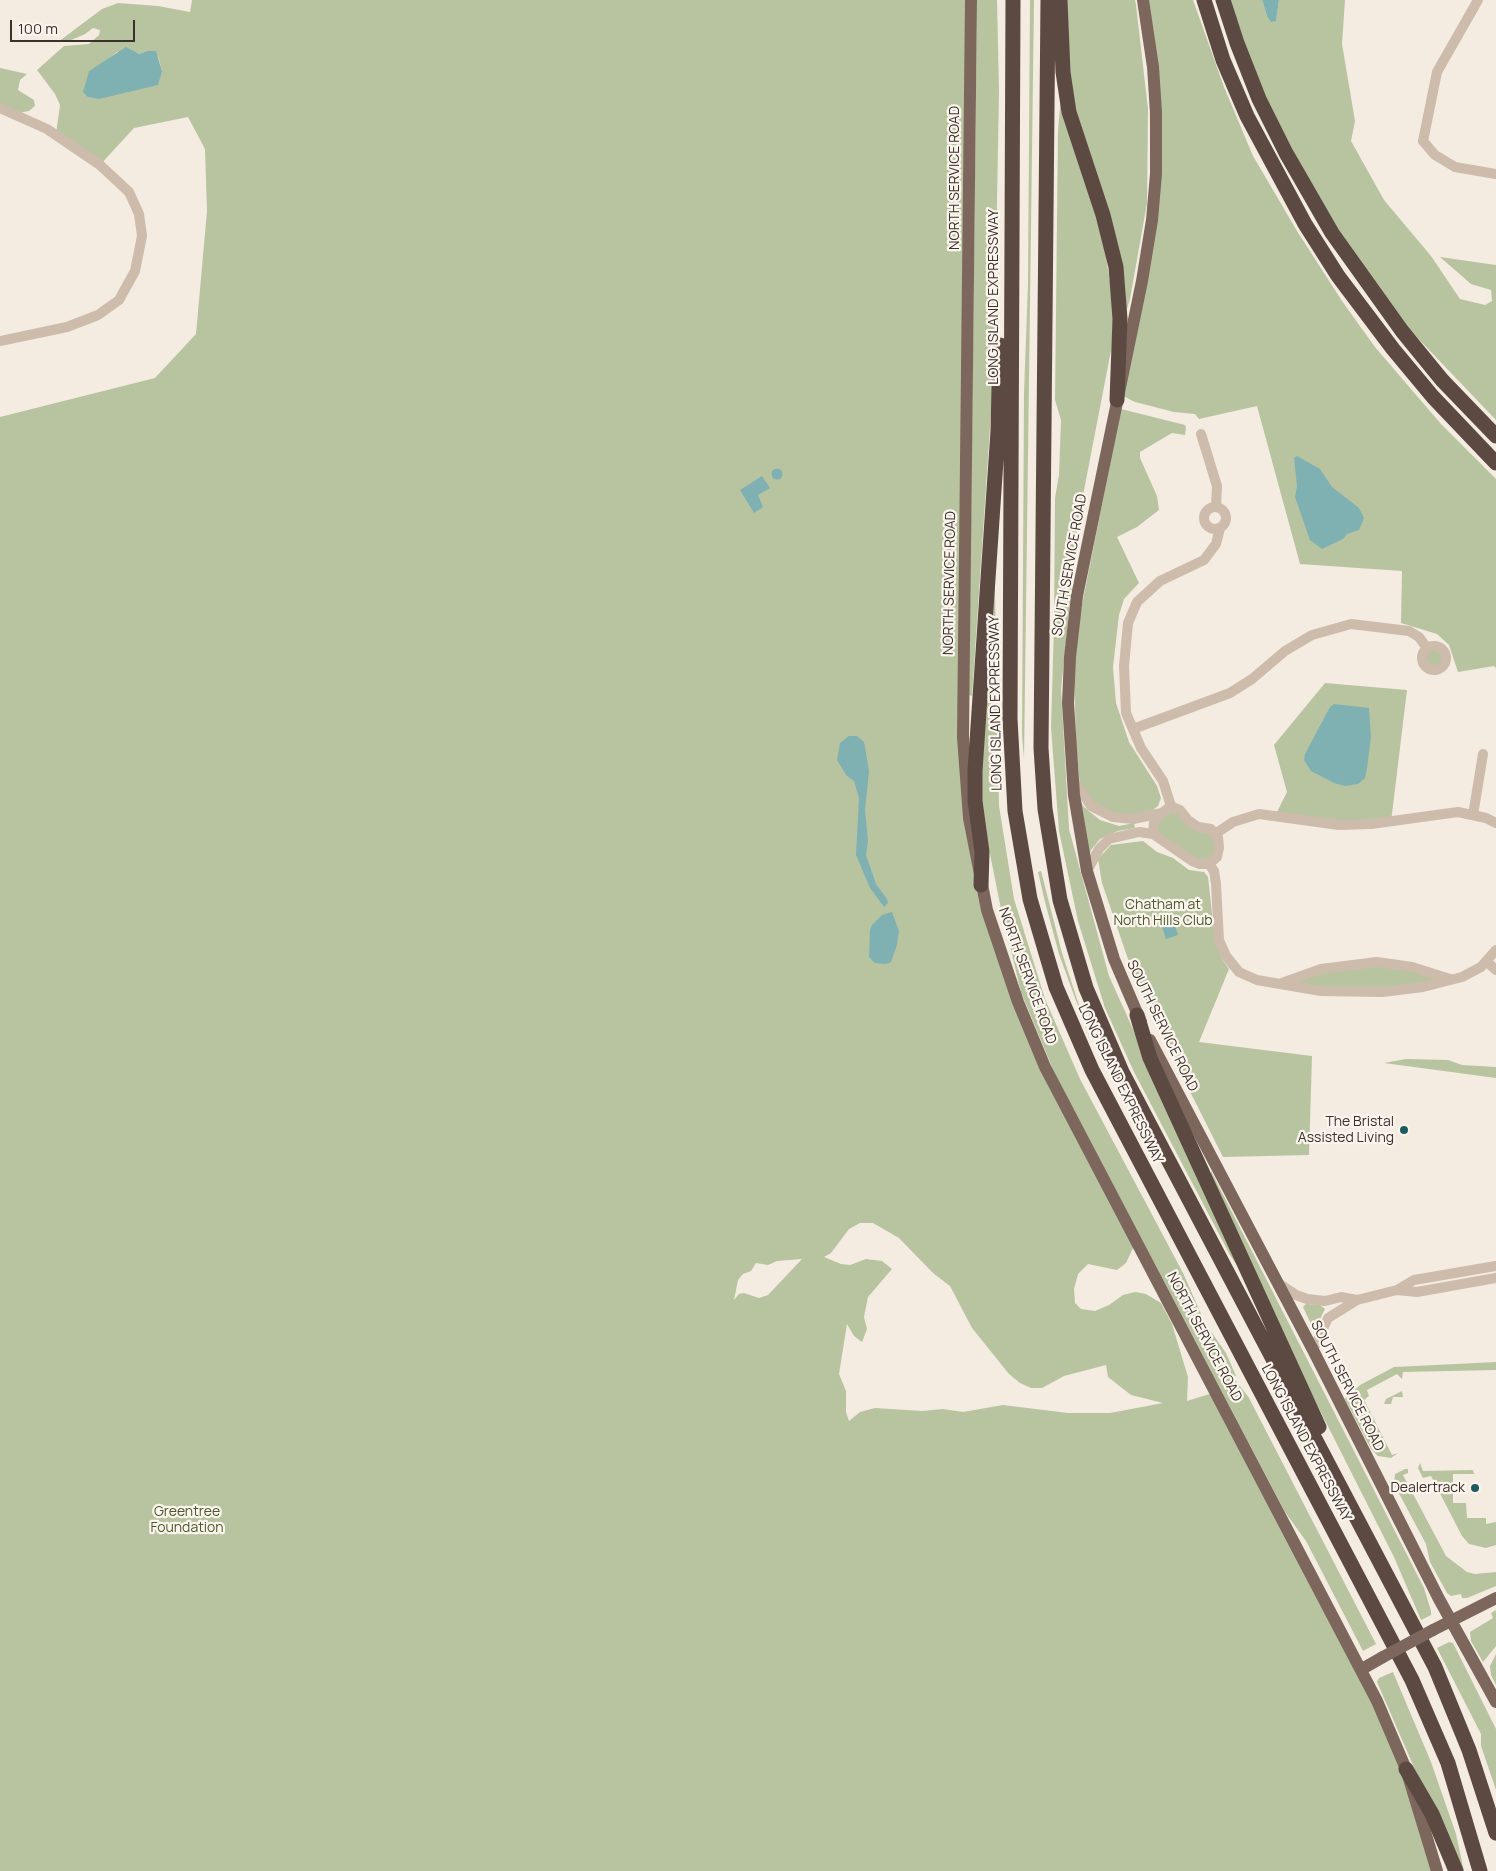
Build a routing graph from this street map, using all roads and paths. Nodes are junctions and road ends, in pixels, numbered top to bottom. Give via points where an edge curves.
1 (971, 0) edge
2 (1013, 0) edge
3 (1048, 0) edge
4 (1060, 0) edge
5 (1143, 0) edge
6 (1204, 0) edge
7 (1223, 0) edge
8 (1478, 0) edge
9 (0, 108) edge
10 (1496, 174) edge
11 (1010, 226) junction
12 (0, 341) edge
13 (1117, 400) junction
14 (1201, 434) dead end
15 (1496, 436) edge
16 (1496, 463) edge
17 (1216, 506) junction
18 (1220, 528) junction
19 (1427, 648) dead end
20 (1133, 729) junction
21 (1483, 754) dead end
22 (1072, 779) junction
23 (1171, 806) junction
24 (1162, 813) junction
25 (1473, 815) junction
26 (1496, 823) edge
27 (1153, 834) junction
28 (1215, 834) junction
29 (1209, 864) junction
30 (1087, 871) junction
31 (981, 885) junction
32 (1496, 950) edge
33 (1486, 961) junction
34 (1496, 970) edge
35 (1450, 980) junction
36 (1280, 984) junction
37 (1137, 1015) junction
38 (1496, 1266) edge
39 (1496, 1278) edge
40 (1278, 1284) junction
41 (1397, 1290) junction
42 (1357, 1300) junction
43 (1313, 1350) junction
44 (1329, 1464) junction
45 (1496, 1598) edge
46 (1451, 1621) junction
47 (1362, 1669) junction
48 (1496, 1702) edge
49 (1406, 1769) junction
50 (1496, 1833) edge
51 (1437, 1871) edge
52 (1456, 1871) edge
53 (1480, 1871) edge

1 - 31 main road, NORTH SERVICE ROAD via 963,727 967,801
2 - 11 highway, LONG ISLAND EXPRESSWAY
3 - 44 highway, LONG ISLAND EXPRESSWAY via 1041,729 1045,809 1054,870 1076,960 1112,1052
4 - 13 highway via 1063,72 1069,112 1116,266 1120,319
5 - 13 main road, SOUTH SERVICE ROAD via 1155,98 1155,189 1142,281
6 - 16 highway via 1223,60 1247,116 1305,224 1342,282 1392,350
7 - 15 highway via 1262,106 1332,233 1406,337
8 - 10 street via 1437,72 1423,141 1436,155 1455,167
9 - 12 street via 47,129 100,165 129,192 140,214 142,236 135,271 119,300 98,315 67,327
11 - 31 highway via 1001,252 1000,409 974,771 982,852
11 - 53 highway, LONG ISLAND EXPRESSWAY via 1011,757 1019,841 1040,936 1067,1016 1092,1070 1415,1686 1450,1770
13 - 22 main road, SOUTH SERVICE ROAD via 1082,566 1073,626 1068,703
14 - 17 street via 1217,486
17 - 18 street via 1226,516
17 - 18 street via 1209,508 1204,518 1210,527
18 - 20 street via 1216,544 1204,560 1160,581 1137,602 1128,623 1124,666 1126,713
19 - 20 street via 1409,631 1351,624 1312,635 1285,651 1230,693
20 - 23 street via 1141,748 1163,781
21 - 25 street
22 - 24 street via 1091,806 1113,817 1133,819
22 - 30 main road, SOUTH SERVICE ROAD
23 - 24 street
23 - 28 street via 1180,810 1188,820 1211,829
24 - 27 street via 1154,822
25 - 26 street
25 - 28 street via 1458,812 1339,825 1260,814 1233,822
27 - 29 street via 1192,861
27 - 30 street via 1139,832 1109,839 1099,849
28 - 29 street via 1219,848 1217,857
29 - 36 street via 1216,884 1219,940 1226,956 1240,972 1257,980
30 - 37 main road, SOUTH SERVICE ROAD via 1111,952
31 - 47 main road, NORTH SERVICE ROAD via 1014,993 1046,1067
32 - 33 street
33 - 34 street
33 - 35 street via 1468,974
35 - 36 street via 1423,987 1367,993 1321,991
35 - 36 street via 1412,967 1377,962 1321,969
37 - 40 main road, SOUTH SERVICE ROAD
37 - 44 highway via 1150,1058 1323,1434
38 - 41 street via 1414,1280
39 - 41 street via 1417,1292
40 - 42 street via 1307,1299 1325,1301 1341,1297
40 - 43 main road, SOUTH SERVICE ROAD
41 - 42 street
42 - 43 street via 1328,1318
43 - 46 main road, SOUTH SERVICE ROAD
44 - 50 highway, LONG ISLAND EXPRESSWAY via 1434,1667 1469,1750
45 - 46 main road
46 - 47 main road, bridge
46 - 48 main road, SOUTH SERVICE ROAD
47 - 49 main road, NORTH SERVICE ROAD
49 - 51 main road, NORTH SERVICE ROAD
49 - 52 highway via 1432,1814

